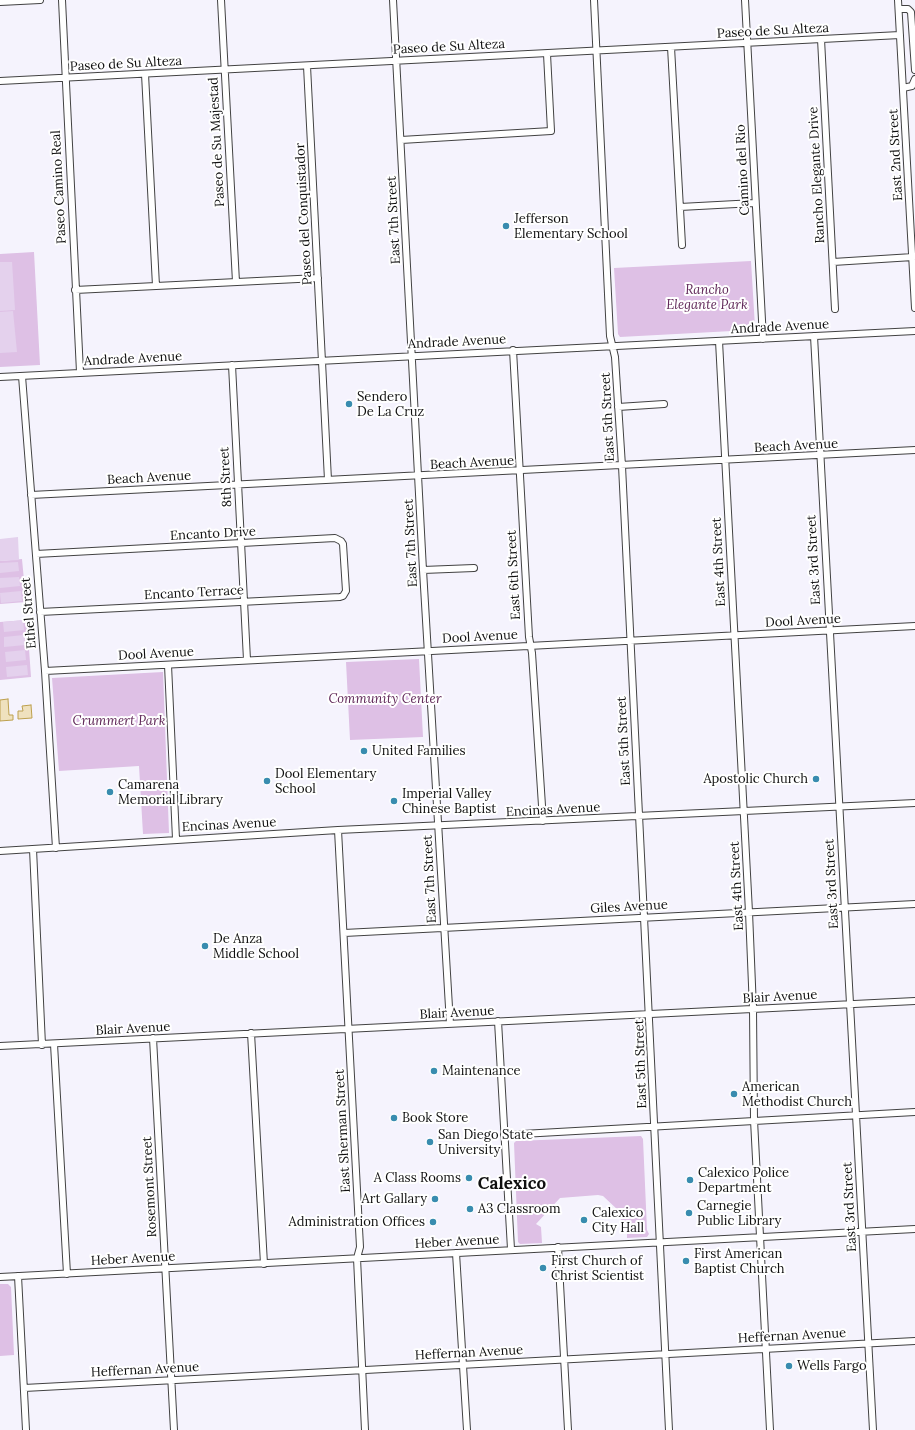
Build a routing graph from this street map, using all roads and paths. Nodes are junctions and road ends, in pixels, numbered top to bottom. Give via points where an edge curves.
1 (40, 0) edge
2 (62, 0) edge
3 (221, 0) edge
4 (393, 0) edge
5 (594, 0) edge
6 (745, 0) edge
7 (898, 0) edge
8 (0, 2) edge
9 (899, 9) junction
10 (900, 35) junction
11 (821, 39) junction
12 (747, 43) junction
13 (671, 47) junction
14 (595, 51) junction
15 (547, 54) junction
16 (396, 61) junction
17 (307, 66) junction
18 (225, 70) junction
19 (915, 70) edge
20 (145, 74) junction
21 (66, 78) junction
22 (915, 79) edge
23 (0, 81) edge
24 (903, 88) junction
25 (401, 140) junction
26 (755, 203) junction
27 (680, 207) junction
28 (682, 245) dead end
29 (913, 257) junction
30 (833, 262) junction
31 (318, 278) junction
32 (236, 282) junction
33 (156, 286) junction
34 (75, 290) junction
35 (915, 308) edge
36 (835, 309) dead end
37 (915, 331) edge
38 (814, 336) junction
39 (763, 339) junction
40 (719, 341) junction
41 (612, 346) junction
42 (513, 350) junction
43 (412, 356) junction
44 (322, 360) junction
45 (232, 365) junction
46 (80, 372) junction
47 (22, 376) junction
48 (0, 377) edge
49 (664, 404) dead end
50 (618, 407) junction
51 (915, 450) edge
52 (821, 456) junction
53 (725, 461) junction
54 (622, 466) junction
55 (520, 471) junction
56 (418, 476) junction
57 (328, 480) junction
58 (238, 485) junction
59 (30, 495) junction
60 (241, 544) junction
61 (36, 554) junction
62 (474, 568) dead end
63 (423, 570) junction
64 (346, 591) joint
65 (244, 602) junction
66 (40, 612) junction
67 (915, 626) edge
68 (829, 631) junction
69 (734, 636) junction
70 (630, 641) junction
71 (531, 646) junction
72 (428, 651) junction
73 (247, 660) junction
74 (168, 665) junction
75 (45, 671) junction
76 (915, 803) edge
77 (838, 806) junction
78 (744, 812) junction
79 (639, 816) junction
80 (543, 822) junction
81 (438, 826) junction
82 (338, 830) junction
83 (176, 839) junction
84 (56, 848) junction
85 (32, 849) junction
86 (0, 851) edge
87 (915, 904) edge
88 (844, 907) junction
89 (749, 912) junction
90 (644, 918) junction
91 (444, 927) junction
92 (344, 933) junction
93 (915, 1001) edge
94 (849, 1004) junction
95 (754, 1009) junction
96 (650, 1015) junction
97 (498, 1021) junction
98 (450, 1024) junction
99 (349, 1030) junction
100 (251, 1033) junction
101 (154, 1038) junction
102 (54, 1044) junction
103 (42, 1045) junction
104 (0, 1046) edge
105 (915, 1112) edge
106 (855, 1116) junction
107 (754, 1120) junction
108 (654, 1127) junction
109 (504, 1135) junction
110 (915, 1228) edge
111 (863, 1232) junction
112 (759, 1236) junction
113 (659, 1242) junction
114 (558, 1247) junction
115 (511, 1250) junction
116 (456, 1253) junction
117 (356, 1258) junction
118 (264, 1264) junction
119 (165, 1269) junction
120 (67, 1274) junction
121 (18, 1276) junction
122 (0, 1277) edge
123 (915, 1341) edge
124 (868, 1344) junction
125 (766, 1348) junction
126 (666, 1354) junction
127 (564, 1359) junction
128 (464, 1365) junction
129 (362, 1370) junction
130 (172, 1380) junction
131 (24, 1388) junction
132 (26, 1430) edge
133 (174, 1430) edge
134 (365, 1430) edge
135 (466, 1430) edge
136 (568, 1430) edge
137 (669, 1430) edge
138 (770, 1430) edge
139 (873, 1430) edge

1 - 8 street
2 - 21 street, Paseo Camino Real
3 - 18 street, Paseo de Su Majestad
4 - 16 street, East 7th Street
5 - 14 street, East 5th Street
6 - 12 street, Camino del Rio
7 - 9 street, East 2nd Street
9 - 10 street, East 2nd Street
9 - 19 street via 908,9 911,12
10 - 11 street, Paseo de Su Alteza
10 - 24 street, East 2nd Street
11 - 12 street, Paseo de Su Alteza
11 - 30 street, Rancho Elegante Drive
12 - 13 street, Paseo de Su Alteza
12 - 26 street, Camino del Rio
13 - 14 street, Paseo de Su Alteza
13 - 27 street
14 - 15 street, Paseo de Su Alteza
14 - 41 street, East 5th Street
15 - 16 street, Paseo de Su Alteza
15 - 25 street via 552,131
16 - 17 street, Paseo de Su Alteza
16 - 25 street, East 7th Street
17 - 18 street, Paseo de Su Alteza
17 - 31 street, Paseo del Conquistador
18 - 20 street, Paseo de Su Alteza
18 - 32 street, Paseo de Su Majestad
20 - 21 street, Paseo de Su Alteza
20 - 33 street
21 - 23 street, Paseo de Su Alteza
21 - 34 street, Paseo Camino Real
22 - 24 street via 912,86
24 - 29 street, East 2nd Street
25 - 43 street, East 7th Street
26 - 27 street
26 - 39 street, Camino del Rio
27 - 28 street
29 - 30 street
29 - 35 street, East 2nd Street
30 - 36 street, Rancho Elegante Drive
31 - 32 street
31 - 44 street, Paseo del Conquistador
32 - 33 street
33 - 34 street
34 - 46 street, Paseo Camino Real
37 - 38 street, Andrade Avenue
38 - 39 street, Andrade Avenue
38 - 52 street, East 3rd Street
39 - 40 street, Andrade Avenue
40 - 41 street, Andrade Avenue
40 - 53 street, East 4th Street
41 - 42 street, Andrade Avenue
41 - 50 street, East 5th Street
42 - 43 street, Andrade Avenue
42 - 55 street, East 6th Street
43 - 44 street, Andrade Avenue
43 - 56 street, East 7th Street
44 - 45 street, Andrade Avenue
44 - 57 street
45 - 46 street, Andrade Avenue
45 - 58 street, 8th Street
46 - 47 street, Andrade Avenue
47 - 48 street, Andrade Avenue
47 - 59 street, Ethel Street
49 - 50 street
50 - 54 street, East 5th Street
51 - 52 street, Beach Avenue
52 - 53 street, Beach Avenue
52 - 68 street, East 3rd Street
53 - 54 street, Beach Avenue
53 - 69 street, East 4th Street
54 - 55 street, Beach Avenue
54 - 70 street, East 5th Street
55 - 56 street, Beach Avenue
55 - 71 street, East 6th Street
56 - 57 street, Beach Avenue
56 - 63 street, East 7th Street
57 - 58 street, Beach Avenue
58 - 59 street, Beach Avenue
58 - 60 street, 8th Street
59 - 61 street, Ethel Street
60 - 61 street, Encanto Drive
60 - 64 street, Encanto Drive via 339,539 343,544
60 - 65 street, 8th Street
61 - 66 street, Ethel Street
62 - 63 street
63 - 72 street, East 7th Street
64 - 65 street, Encanto Terrace via 340,597
65 - 66 street, Encanto Terrace
65 - 73 street, 8th Street
66 - 75 street, Ethel Street
67 - 68 street, Dool Avenue
68 - 69 street, Dool Avenue
68 - 77 street, East 3rd Street
69 - 70 street, Dool Avenue
69 - 78 street, East 4th Street
70 - 71 street, Dool Avenue
70 - 79 street, East 5th Street
71 - 72 street, Dool Avenue
71 - 80 street, East 6th Street
72 - 73 street, Dool Avenue
72 - 81 street, East 7th Street
73 - 74 street, Dool Avenue
74 - 75 street, Dool Avenue
74 - 83 street
75 - 84 street, Ethel Street
76 - 77 street, Encinas Avenue
77 - 78 street, Encinas Avenue
77 - 88 street, East 3rd Street
78 - 79 street, Encinas Avenue
78 - 89 street, East 4th Street
79 - 80 street, Encinas Avenue
79 - 90 street, East 5th Street
80 - 81 street, Encinas Avenue
81 - 82 street, Encinas Avenue
81 - 91 street, East 7th Street
82 - 83 street, Encinas Avenue
82 - 92 street, East Sherman Street
83 - 84 street, Encinas Avenue
84 - 85 street, Encinas Avenue
85 - 86 street, Encinas Avenue
85 - 103 street
87 - 88 street, Giles Avenue
88 - 89 street, Giles Avenue
88 - 94 street, East 3rd Street
89 - 90 street, Giles Avenue
89 - 95 street, East 4th Street
90 - 91 street, Giles Avenue
90 - 96 street, East 5th Street
91 - 92 street, Giles Avenue
91 - 98 street, East 7th Street
92 - 99 street, East Sherman Street
93 - 94 street, Blair Avenue
94 - 95 street, Blair Avenue
94 - 106 street, East 3rd Street
95 - 96 street, Blair Avenue
95 - 107 street, East 4th Street
96 - 97 street, Blair Avenue
96 - 108 street, East 5th Street
97 - 98 street, Blair Avenue
97 - 109 street
98 - 99 street, Blair Avenue
99 - 100 street, Blair Avenue via 340,1028
99 - 117 street, East Sherman Street via 360,1247
100 - 101 street, Blair Avenue
100 - 118 street
101 - 102 street, Blair Avenue
101 - 119 street, Rosemont Street
102 - 103 street, Blair Avenue
102 - 120 street
103 - 104 street, Blair Avenue
105 - 106 street
106 - 107 street
106 - 111 street, East 3rd Street
107 - 108 street
107 - 112 street, East 4th Street
108 - 109 street
108 - 113 street, East 5th Street
109 - 115 street
110 - 111 street, Heber Avenue
111 - 112 street, Heber Avenue
111 - 124 street, East 3rd Street
112 - 113 street, Heber Avenue
112 - 125 street, East 4th Street
113 - 114 street, Heber Avenue
113 - 126 street, East 5th Street
114 - 115 street, Heber Avenue
114 - 127 street
115 - 116 street, Heber Avenue
116 - 117 street, Heber Avenue
116 - 128 street
117 - 118 street, Heber Avenue
117 - 129 street, East Sherman Street
118 - 119 street, Heber Avenue
119 - 120 street, Heber Avenue
119 - 130 street, Rosemont Street
120 - 121 street, Heber Avenue
121 - 122 street, Heber Avenue
121 - 131 street
123 - 124 street, Heffernan Avenue
124 - 125 street, Heffernan Avenue
124 - 139 street, East 3rd Street
125 - 126 street, Heffernan Avenue
125 - 138 street, East 4th Street
126 - 127 street, Heffernan Avenue
126 - 137 street, East 5th Street
127 - 128 street, Heffernan Avenue
127 - 136 street
128 - 129 street, Heffernan Avenue
128 - 135 street
129 - 130 street, Heffernan Avenue
129 - 134 street, East Sherman Street
130 - 131 street, Heffernan Avenue
130 - 133 street, Rosemont Street
131 - 132 street

